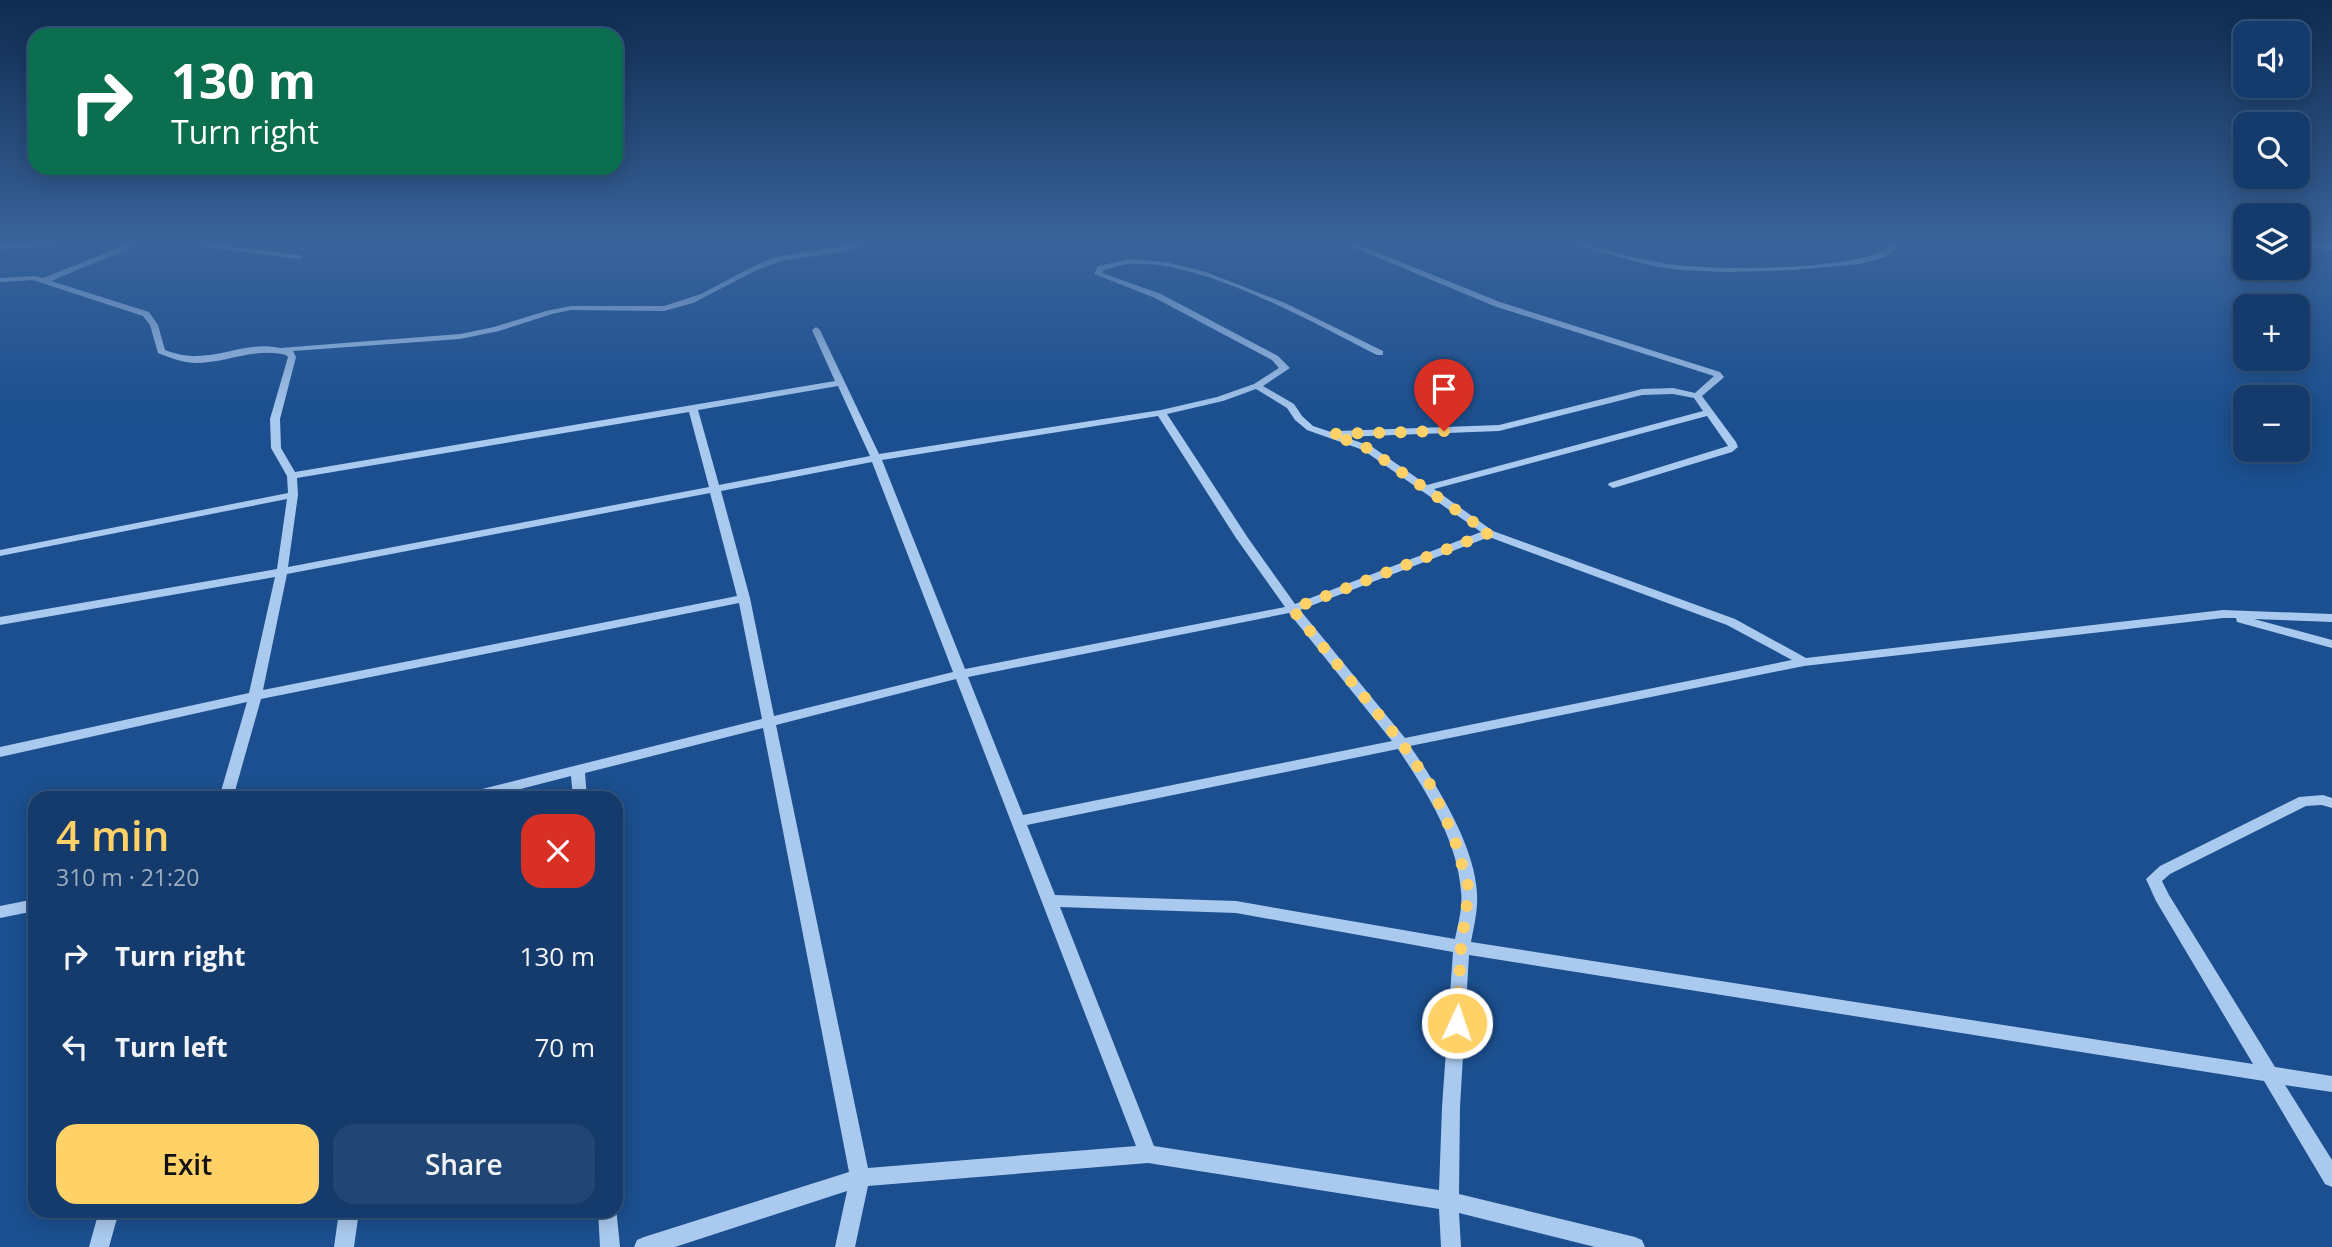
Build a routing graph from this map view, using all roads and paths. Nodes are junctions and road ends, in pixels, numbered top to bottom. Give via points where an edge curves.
1 (106, 301) edge
2 (689, 301) edge
3 (1167, 301) edge
4 (1275, 301) edge
5 (1490, 301) edge
6 (816, 330) dead end
7 (283, 350) junction
8 (1380, 354) dead end
9 (841, 383) junction
10 (1257, 386) junction
11 (1697, 396) junction
12 (693, 408) junction
13 (1709, 412) junction
14 (1161, 413) junction
15 (1331, 434) junction
16 (876, 458) junction
17 (292, 476) junction
18 (1613, 485) dead end
19 (715, 488) junction
20 (1427, 488) junction
21 (293, 495) junction
22 (1489, 533) junction
23 (0, 553) edge
24 (282, 572) junction
25 (744, 598) junction
26 (1292, 609) junction
27 (2223, 614) junction
28 (2332, 618) edge
29 (0, 621) edge
30 (2332, 644) edge
31 (1804, 662) junction
32 (960, 674) junction
33 (255, 696) junction
34 (770, 720) junction
35 (1401, 742) junction
36 (0, 752) edge
37 (578, 769) junction
38 (228, 791) edge
39 (493, 791) edge
40 (580, 791) edge
41 (2332, 803) edge
42 (1018, 821) junction
43 (1049, 901) junction
44 (28, 906) edge
45 (0, 912) edge
46 (1461, 947) junction
47 (2272, 1076) junction
48 (2332, 1084) edge
49 (1148, 1154) junction
50 (860, 1178) junction
51 (2332, 1178) edge
52 (1448, 1201) junction
53 (107, 1218) edge
54 (348, 1218) edge
55 (608, 1218) edge
56 (99, 1247) edge
57 (344, 1247) edge
58 (610, 1247) edge
59 (644, 1247) edge
60 (845, 1247) edge
61 (1451, 1247) edge
62 (1635, 1247) edge

1 - 7 street via 146,314 161,351 174,359
2 - 7 street via 622,311 572,308 473,334 414,342
3 - 10 street via 1284,365 1279,374
4 - 8 street
5 - 11 street via 1717,374
6 - 9 street
7 - 17 street via 292,357 275,418 276,448
9 - 12 street
9 - 16 street
10 - 14 street
10 - 15 street via 1291,406 1310,428
11 - 13 street
11 - 15 street via 1673,391 1642,393 1500,428
12 - 17 street
12 - 19 street
13 - 18 street via 1733,447
13 - 20 street
14 - 16 street
14 - 26 street
15 - 20 street via 1367,448
16 - 19 street
16 - 32 street
17 - 21 street
19 - 24 street
19 - 25 street
20 - 22 street
21 - 23 street
21 - 24 street
22 - 26 street
22 - 31 street via 1731,622
24 - 29 street
24 - 33 street
25 - 33 street
25 - 34 street
26 - 32 street
26 - 35 street
27 - 28 street
27 - 30 street
27 - 31 street
31 - 35 street
32 - 34 street
32 - 42 street
33 - 36 street
33 - 38 street
34 - 37 street
34 - 50 street
35 - 42 street
35 - 46 street via 1431,786 1454,837 1469,890
37 - 39 street
37 - 40 street
41 - 47 street via 2304,801 2154,879
42 - 43 street
43 - 46 street via 1236,907
43 - 49 street
44 - 45 street
46 - 47 street
46 - 52 street
47 - 48 street
47 - 51 street
49 - 50 street
49 - 52 street
50 - 59 street
50 - 60 street
52 - 61 street
52 - 62 street
53 - 56 street
54 - 57 street
55 - 58 street

